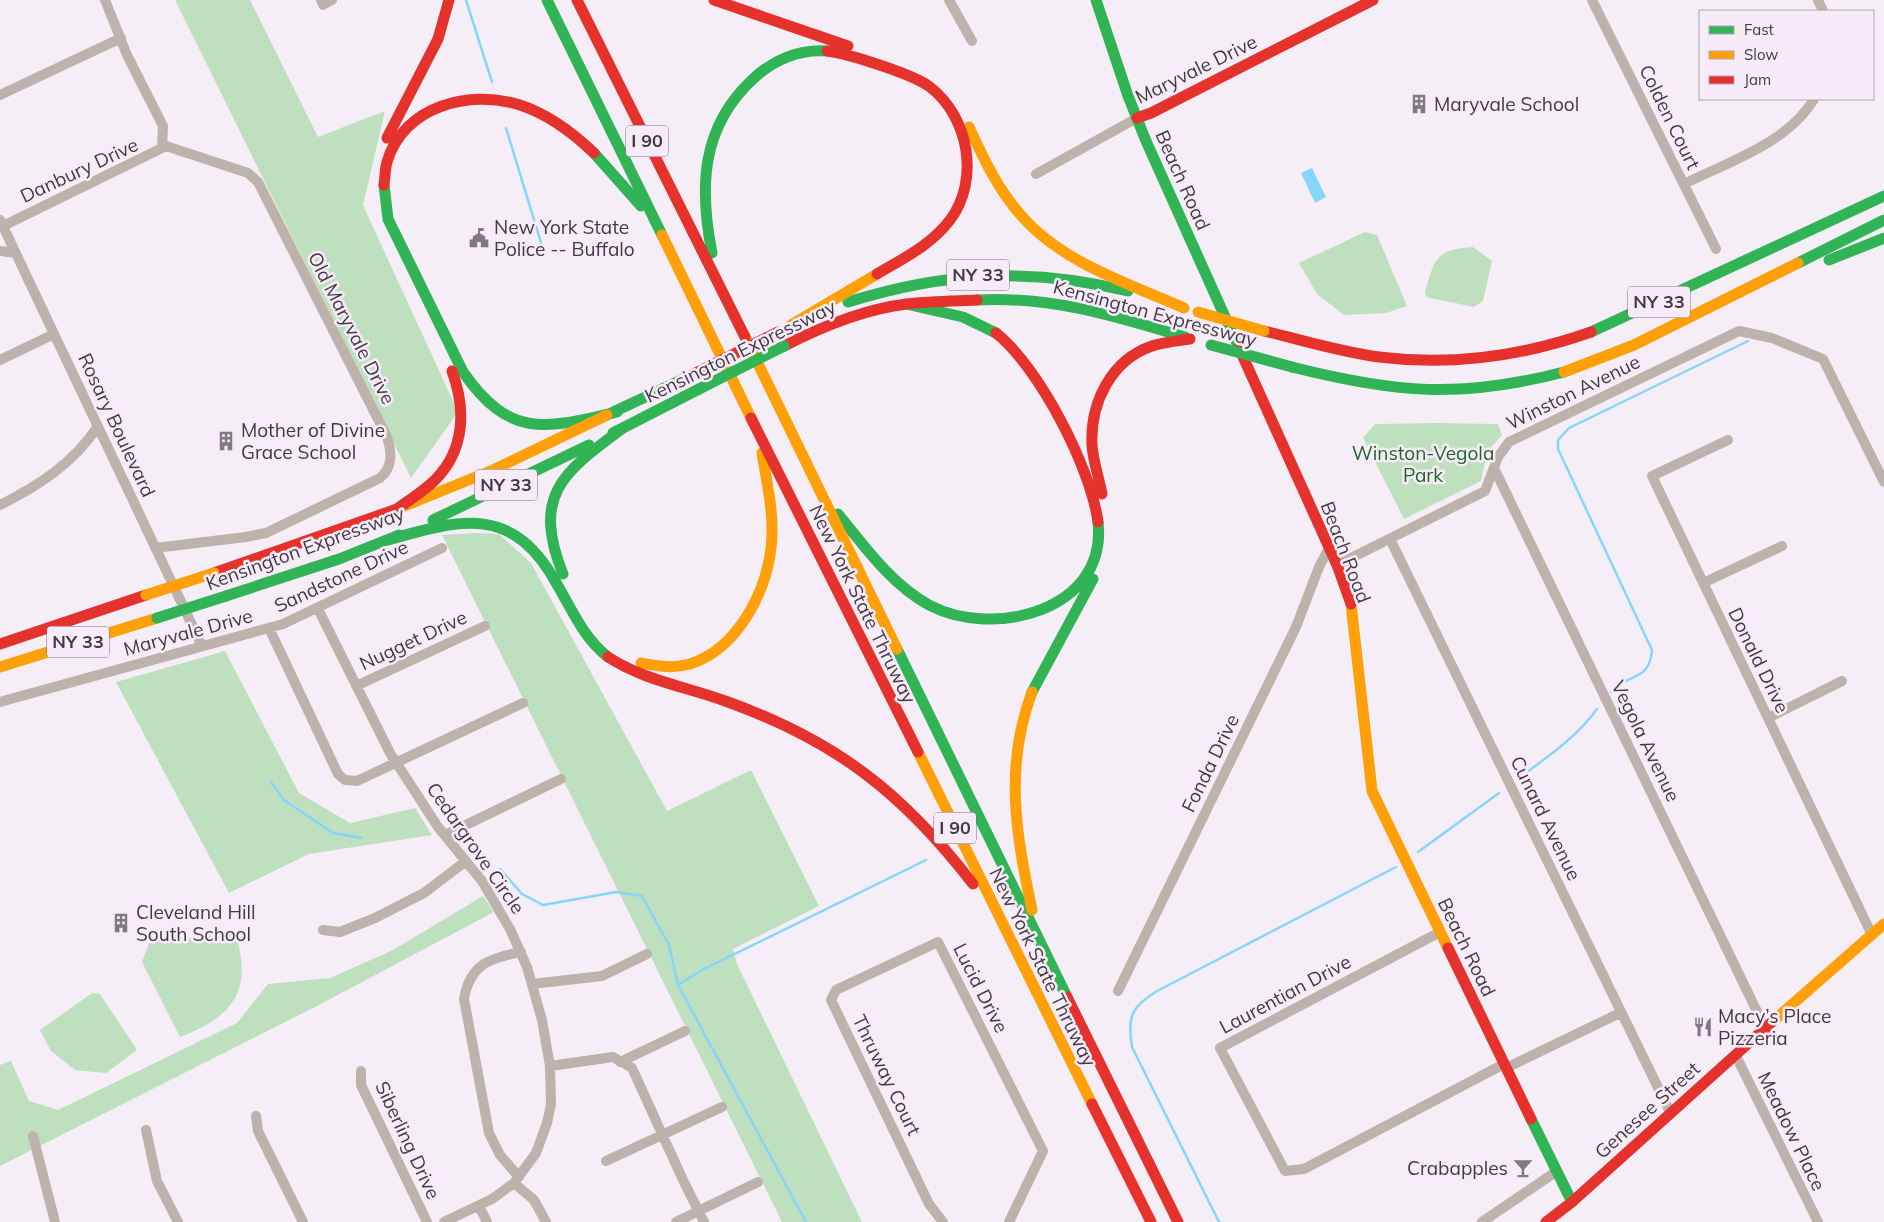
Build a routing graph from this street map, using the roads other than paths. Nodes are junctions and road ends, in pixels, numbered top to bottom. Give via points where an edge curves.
1 (105, 0) edge
2 (450, 0) edge
3 (547, 0) edge
4 (578, 0) edge
5 (714, 0) edge
6 (949, 0) edge
7 (1096, 0) edge
8 (1372, 0) edge
9 (1592, 0) edge
10 (121, 38) junction
11 (972, 41) dead end
12 (0, 95) edge
13 (1813, 100) edge
14 (1137, 118) junction
15 (163, 143) junction
16 (1036, 174) dead end
17 (1684, 184) junction
18 (1884, 184) edge
19 (1884, 196) edge
20 (1884, 220) edge
21 (1, 223) edge
22 (1812, 230) junction
23 (662, 232) junction
24 (1884, 238) edge
25 (1716, 249) dead end
26 (0, 251) edge
27 (16, 253) junction
28 (719, 282) junction
29 (906, 304) junction
30 (1184, 308) junction
31 (1710, 308) junction
32 (791, 325) junction
33 (54, 334) junction
34 (1190, 339) junction
35 (0, 360) edge
36 (616, 412) junction
37 (98, 426) junction
38 (623, 428) junction
39 (759, 433) junction
40 (1728, 440) dead end
41 (1494, 468) junction
42 (1884, 482) edge
43 (820, 493) junction
44 (0, 505) edge
45 (392, 512) junction
46 (1390, 539) junction
47 (388, 540) junction
48 (1782, 546) dead end
49 (155, 548) junction
50 (442, 548) dead end
51 (1330, 548) junction
52 (1337, 565) junction
53 (1703, 584) junction
54 (318, 609) junction
55 (485, 626) dead end
56 (269, 628) junction
57 (0, 644) edge
58 (202, 646) junction
59 (0, 667) edge
60 (1842, 681) dead end
61 (356, 686) junction
62 (0, 702) edge
63 (523, 703) dead end
64 (1768, 718) junction
65 (396, 762) junction
66 (561, 779) dead end
67 (445, 835) junction
68 (466, 861) junction
69 (1002, 923) junction
70 (1884, 924) edge
71 (323, 930) dead end
72 (1440, 932) junction
73 (1872, 935) junction
74 (1039, 941) junction
75 (521, 952) junction
76 (647, 954) dead end
77 (885, 967) joint
78 (532, 984) junction
79 (1118, 991) dead end
80 (1620, 1013) junction
81 (1766, 1030) junction
82 (685, 1031) dead end
83 (1736, 1056) junction
84 (620, 1062) junction
85 (550, 1066) junction
86 (1505, 1066) junction
87 (361, 1071) dead end
88 (722, 1107) dead end
89 (1670, 1112) junction
90 (256, 1116) dead end
91 (146, 1130) dead end
92 (662, 1135) junction
93 (33, 1136) dead end
94 (606, 1161) dead end
95 (1557, 1171) junction
96 (516, 1180) junction
97 (758, 1182) dead end
98 (1572, 1202) junction
99 (479, 1206) junction
100 (698, 1211) junction
101 (55, 1222) edge
102 (178, 1222) edge
103 (303, 1222) edge
104 (427, 1222) edge
105 (444, 1222) edge
106 (487, 1222) edge
107 (546, 1222) edge
108 (676, 1222) edge
109 (704, 1222) edge
110 (943, 1222) edge
111 (1010, 1222) edge
112 (1151, 1222) edge
113 (1178, 1222) edge
114 (1482, 1222) edge
115 (1546, 1222) edge
116 (1818, 1222) edge

1 - 10 street
2 - 45 main road via 438,39 382,147 376,164 374,193 380,220 457,382 463,422 454,452 436,478
3 - 23 main road, New York State Thruway / I 90
4 - 28 main road, New York State Thruway / I 90
5 - 30 main road via 908,66 939,83 960,109 995,180 1030,224 1082,261
6 - 11 street
7 - 14 main road, Beach Road
8 - 14 main road, Maryvale Drive
9 - 17 street, Colden Court
10 - 12 street
10 - 15 street via 163,126
13 - 17 street via 1779,136
14 - 16 street, Maryvale Drive
14 - 51 main road, Beach Road
15 - 21 street, Danbury Drive via 156,153
15 - 49 street, Old Maryvale Drive via 248,173 258,182 387,437 391,461 388,471 380,478 266,532
17 - 25 street, Colden Court
18 - 22 main road
19 - 22 main road, Kensington Expressway / NY 33
20 - 31 main road, Kensington Expressway / NY 33
21 - 27 street, Rosary Boulevard
22 - 30 main road, Kensington Expressway / NY 33, bridge via 1603,328 1528,350 1470,359 1379,357 1264,331
23 - 36 main road via 586,147 555,123 519,104 477,99 432,109 408,126 389,152 385,166 382,189 388,219 463,372 485,402 496,412 536,425 572,423
23 - 39 main road, New York State Thruway / I 90
24 - 31 main road
26 - 27 street
27 - 33 street, Rosary Boulevard
28 - 32 main road via 707,231 706,161 720,117 748,81 778,61 821,50 840,52 929,86 953,112 963,137 967,175 958,209 938,234 921,248
28 - 43 main road, New York State Thruway / I 90
29 - 34 main road, Kensington Expressway / NY 33 via 1013,298 1052,302 1085,308
29 - 38 main road, Kensington Expressway / NY 33, bridge via 859,314 819,328
29 - 43 main road via 942,309 978,322 1009,342 1023,357 1092,493 1098,526 1091,565 1076,587 1044,610 1006,621 963,618 931,606 898,582
30 - 32 main road, Kensington Expressway / NY 33 via 1092,283 1053,276 1011,274 927,281 875,293
31 - 34 main road, Kensington Expressway / NY 33, bridge via 1628,350 1587,366 1497,388 1447,391 1388,388 1292,367
32 - 36 main road, Kensington Expressway / NY 33, bridge
33 - 35 street
33 - 37 street, Rosary Boulevard
34 - 74 main road via 1150,346 1132,356 1115,370 1094,411 1092,447 1106,522 1103,555 1032,691 1016,748 1014,793 1018,841
36 - 45 main road, Kensington Expressway / NY 33 via 493,470
37 - 44 street via 64,465
37 - 49 street, Rosary Boulevard
38 - 39 main road via 566,475 553,504 551,538 559,565 594,632 604,643 632,660 668,668 702,659 718,649 742,624 761,588 772,546
38 - 47 main road, Kensington Expressway / NY 33
39 - 69 main road, New York State Thruway / I 90
40 - 53 street, Donald Drive via 1652,476
41 - 42 street, Winston Avenue via 1498,456 1509,442 1739,331 1772,338 1822,359
41 - 46 street, Winston Avenue via 1485,491
41 - 81 street, Vegola Avenue
43 - 74 main road, New York State Thruway / I 90
45 - 57 main road, Kensington Expressway / NY 33, bridge
46 - 52 street, Winston Avenue
46 - 80 street, Cunard Avenue
47 - 59 main road, Kensington Expressway / NY 33, bridge via 226,596
47 - 69 main road via 468,521 492,525 515,534 543,559 577,621 605,655 640,674 774,718 845,756 900,799 937,837
48 - 53 street
49 - 58 street, Rosary Boulevard
50 - 54 street, Sandstone Drive
51 - 52 main road, Beach Road
51 - 79 street, Fonda Drive via 1291,636
52 - 72 main road, Beach Road via 1351,602 1372,792
53 - 64 street, Donald Drive
54 - 56 street, Sandstone Drive
54 - 61 street, Cedargrove Circle
55 - 61 street, Nugget Drive
56 - 58 street, Maryvale Drive
56 - 65 street, Sandstone Drive via 338,774 345,780 357,781
58 - 62 street, Maryvale Drive
60 - 64 street
61 - 65 street, Cedargrove Circle
63 - 65 street, Sandstone Drive
64 - 73 street, Donald Drive
65 - 67 street, Cedargrove Circle
66 - 67 street
67 - 68 street, Cedargrove Circle
68 - 71 street via 424,893 376,918 340,932
68 - 75 street, Cedargrove Circle via 482,881
69 - 112 main road, New York State Thruway / I 90
70 - 73 main road, Genesee Street
72 - 86 main road, Beach Road
72 - 86 street, Laurentian Drive via 1220,1048 1285,1171 1304,1169
73 - 81 main road, Genesee Street
74 - 113 main road, New York State Thruway / I 90
75 - 78 street, Cedargrove Circle
75 - 96 street via 493,958 477,970 467,982 464,999 489,1133
76 - 78 street via 602,976
77 - 110 street, Thruway Court via 836,990 831,1000 929,1204
77 - 111 street, Lucid Drive via 938,942 1043,1151
78 - 85 street, Cedargrove Circle
80 - 86 street
80 - 89 street, Cunard Avenue
81 - 83 main road, Genesee Street
82 - 84 street
83 - 89 main road, Genesee Street
83 - 116 street, Meadow Place
84 - 85 street via 613,1058
84 - 92 street via 632,1068
85 - 96 street, Cedargrove Circle via 551,1104 547,1123 536,1153
86 - 95 main road, Beach Road
87 - 104 street, Siberling Drive via 361,1085
88 - 92 street
89 - 98 main road, Genesee Street
90 - 103 street via 258,1131
91 - 102 street via 157,1181
92 - 94 street
92 - 100 street
93 - 101 street
95 - 98 main road, Beach Road
95 - 114 street
96 - 99 street, Cedargrove Circle
96 - 107 street via 534,1200
97 - 100 street
98 - 115 main road, Genesee Street
99 - 105 street, Cedargrove Circle
99 - 106 street
100 - 108 street
100 - 109 street

